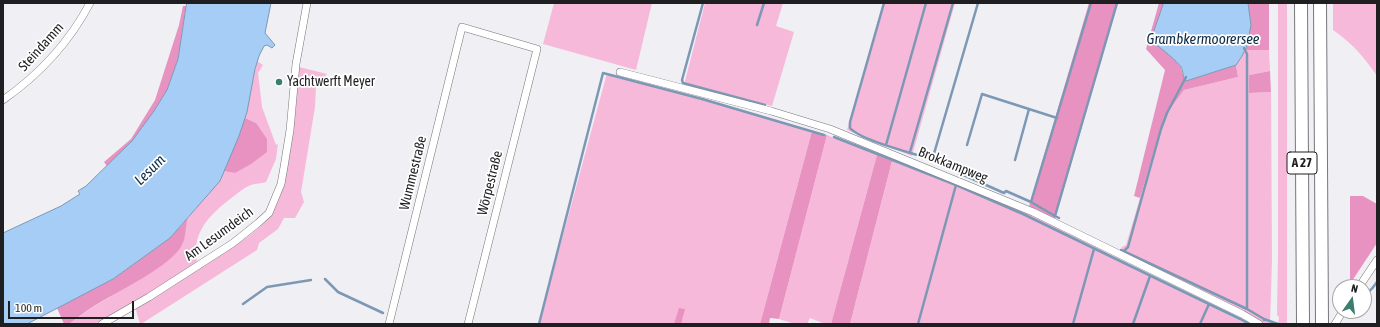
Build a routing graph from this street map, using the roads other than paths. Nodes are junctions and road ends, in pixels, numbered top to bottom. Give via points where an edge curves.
1 (90, 3) edge
2 (307, 3) edge
3 (1301, 3) edge
4 (1320, 3) edge
5 (462, 27) joint
6 (620, 72) dead end
7 (3, 100) edge
8 (1377, 260) edge
9 (1364, 279) edge
10 (1322, 321) edge
11 (102, 324) edge
12 (389, 324) edge
13 (468, 324) edge
14 (1259, 324) edge
15 (1302, 324) edge

1 - 7 street, Steindamm via 82,19 55,55 31,79
2 - 11 street, Am Lesumdeich via 296,64 284,168 269,213 233,243
3 - 15 highway, A 27
4 - 10 highway, A 27
5 - 12 street, Wummestraße
5 - 13 street, Wörpestraße via 537,49
6 - 14 street, Brokkampweg via 771,111 840,133 1033,212
8 - 9 street

